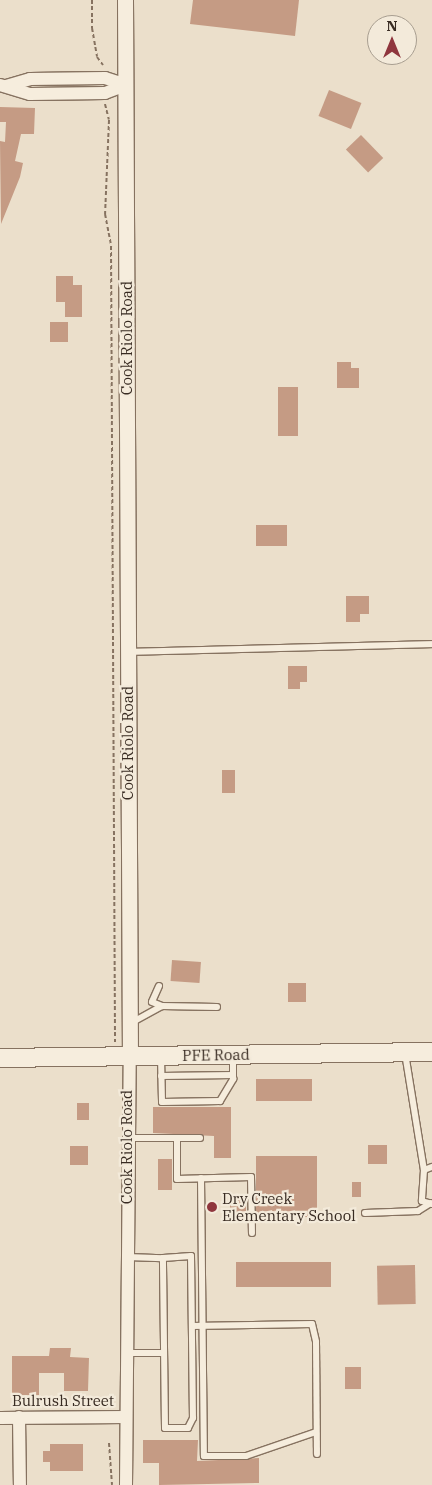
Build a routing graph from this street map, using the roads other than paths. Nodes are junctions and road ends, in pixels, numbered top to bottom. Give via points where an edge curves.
1 (125, 0) edge
2 (126, 85) junction
3 (3, 86) edge
4 (432, 644) edge
5 (128, 652) junction
6 (159, 986) dead end
7 (162, 1006) junction
8 (217, 1007) dead end
9 (130, 1023) junction
10 (404, 1052) junction
11 (432, 1052) edge
12 (232, 1055) junction
13 (130, 1056) junction
14 (160, 1056) junction
15 (0, 1058) edge
16 (233, 1075) junction
17 (161, 1076) junction
18 (127, 1138) junction
19 (177, 1138) junction
20 (200, 1138) dead end
21 (432, 1167) edge
22 (424, 1170) junction
23 (201, 1178) junction
24 (432, 1203) edge
25 (365, 1213) dead end
26 (252, 1234) dead end
27 (126, 1257) junction
28 (163, 1258) junction
29 (192, 1326) junction
30 (203, 1326) junction
31 (126, 1353) junction
32 (164, 1353) junction
33 (19, 1417) junction
34 (125, 1417) junction
35 (0, 1418) edge
36 (316, 1432) junction
37 (316, 1454) dead end
38 (20, 1485) edge
39 (126, 1485) edge

1 - 2 street, Cook Riolo Road
2 - 3 street via 105,93 30,94
2 - 5 street, Cook Riolo Road
4 - 5 lane
5 - 9 street, Cook Riolo Road
6 - 7 lane via 152,1002
7 - 8 lane
7 - 9 lane
9 - 13 street, Cook Riolo Road
10 - 11 main road, PFE Road
10 - 12 main road, PFE Road
10 - 22 lane
12 - 14 main road, PFE Road
12 - 16 lane
13 - 14 main road, PFE Road
13 - 15 main road, PFE Road
13 - 18 street, Cook Riolo Road
14 - 17 lane
16 - 17 lane
16 - 17 lane via 229,1092 220,1101 162,1102
18 - 19 lane
18 - 27 street, Cook Riolo Road
19 - 20 lane
19 - 23 lane via 177,1179
21 - 22 lane
22 - 24 lane via 422,1201
23 - 26 lane via 251,1177
23 - 30 lane
24 - 25 lane via 418,1211
27 - 28 lane
27 - 31 street, Cook Riolo Road
28 - 29 lane via 191,1256
28 - 32 lane
29 - 30 lane
29 - 32 lane via 192,1418 188,1428 165,1428
30 - 36 lane via 312,1324
30 - 36 lane via 204,1456 246,1456
31 - 32 lane
31 - 34 street, Cook Riolo Road
33 - 34 street, Bulrush Street
33 - 35 street, Bulrush Street
33 - 38 street
34 - 39 street, Cook Riolo Road
36 - 37 lane

